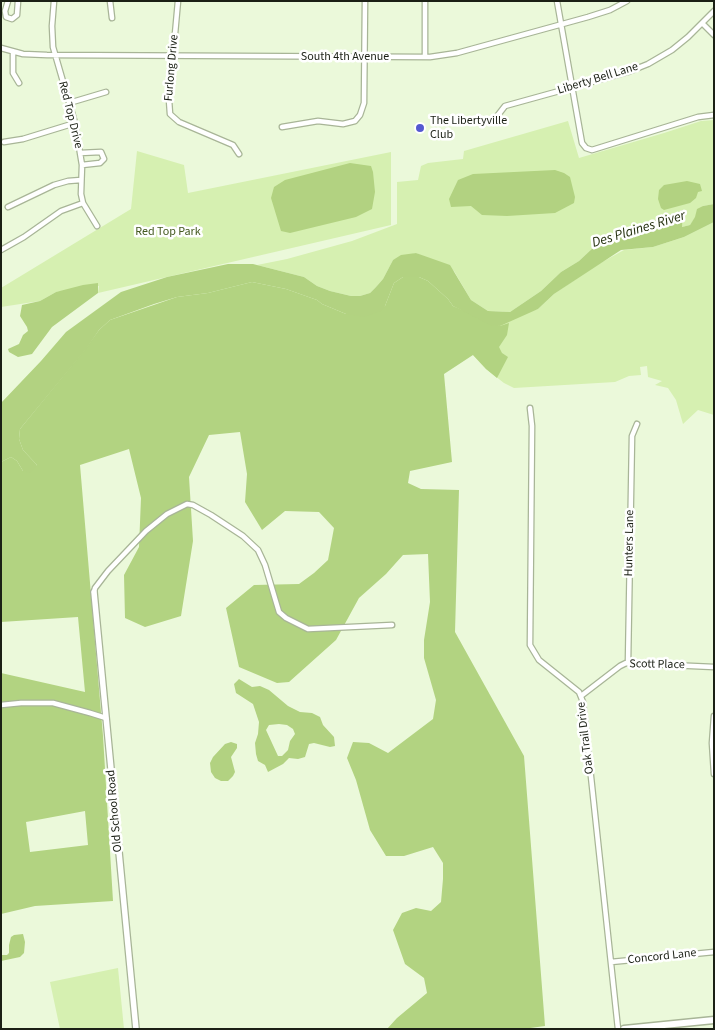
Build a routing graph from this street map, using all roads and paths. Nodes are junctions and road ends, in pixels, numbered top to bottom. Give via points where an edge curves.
1 (8, 1) edge
2 (18, 1) edge
3 (54, 1) edge
4 (110, 1) edge
5 (178, 1) edge
6 (365, 1) edge
7 (426, 1) edge
8 (557, 1) edge
9 (627, 1) edge
10 (714, 11) edge
11 (112, 18) dead end
12 (560, 24) junction
13 (703, 24) junction
14 (714, 35) edge
15 (1, 48) edge
16 (13, 52) junction
17 (55, 55) junction
18 (173, 55) junction
19 (364, 57) junction
20 (425, 57) junction
21 (20, 83) dead end
22 (572, 88) junction
23 (106, 92) dead end
24 (68, 103) junction
25 (498, 115) dead end
26 (714, 115) edge
27 (75, 123) junction
28 (282, 126) dead end
29 (4, 142) dead end
30 (80, 153) junction
31 (239, 154) dead end
32 (82, 165) junction
33 (81, 180) junction
34 (83, 203) junction
35 (8, 207) dead end
36 (97, 226) dead end
37 (1, 250) edge
38 (530, 408) dead end
39 (637, 424) dead end
40 (94, 592) joint
41 (392, 625) dead end
42 (628, 663) junction
43 (714, 667) edge
44 (582, 696) junction
45 (1, 706) edge
46 (714, 716) edge
47 (106, 718) junction
48 (714, 774) edge
49 (714, 952) edge
50 (610, 962) junction
51 (714, 1020) edge
52 (136, 1029) edge
53 (618, 1029) edge
54 (624, 1029) edge

1 - 2 street via 6,17 12,20 17,15
3 - 17 street, Red Top Drive
4 - 11 street
5 - 18 street, Furlong Drive
6 - 19 street
7 - 20 street
8 - 12 street
9 - 12 street, South 4th Avenue via 610,10
10 - 13 street, Liberty Bell Lane
12 - 20 street, South 4th Avenue via 457,53
12 - 22 street
13 - 14 street
13 - 22 street, Liberty Bell Lane via 672,50 648,64
15 - 16 street, South 4th Avenue
16 - 17 street, South 4th Avenue
16 - 21 street via 13,73
17 - 18 street, South 4th Avenue
17 - 24 street, Red Top Drive
18 - 19 street, South 4th Avenue
18 - 31 street, Furlong Drive via 168,100 170,114 180,122 228,142
19 - 20 street, South 4th Avenue
19 - 28 street via 364,103 355,120 343,124 318,121
22 - 25 street, Liberty Bell Lane via 506,106
22 - 26 street via 584,146 589,150
23 - 24 street
24 - 27 street, Red Top Drive
27 - 29 street
27 - 30 street, Red Top Drive
30 - 32 street, Red Top Drive
30 - 32 street via 101,152 104,159 100,163
32 - 33 street, Red Top Drive
33 - 34 street, Red Top Drive
33 - 35 street via 54,185
34 - 36 street, Red Top Drive
34 - 37 street via 61,212
38 - 44 street, Oak Trail Drive via 530,645 539,660
39 - 42 street, Hunters Lane via 632,436
40 - 41 street via 108,571 146,531 167,514 187,504 243,536 258,550 279,612 286,618 308,629
40 - 47 street, Old School Road
42 - 43 street, Scott Place
42 - 44 street, Scott Place
44 - 50 street, Oak Trail Drive
45 - 47 street via 53,703
46 - 48 street
47 - 52 street, Old School Road
49 - 50 street, Concord Lane
50 - 53 street, Oak Trail Drive
51 - 54 main road

